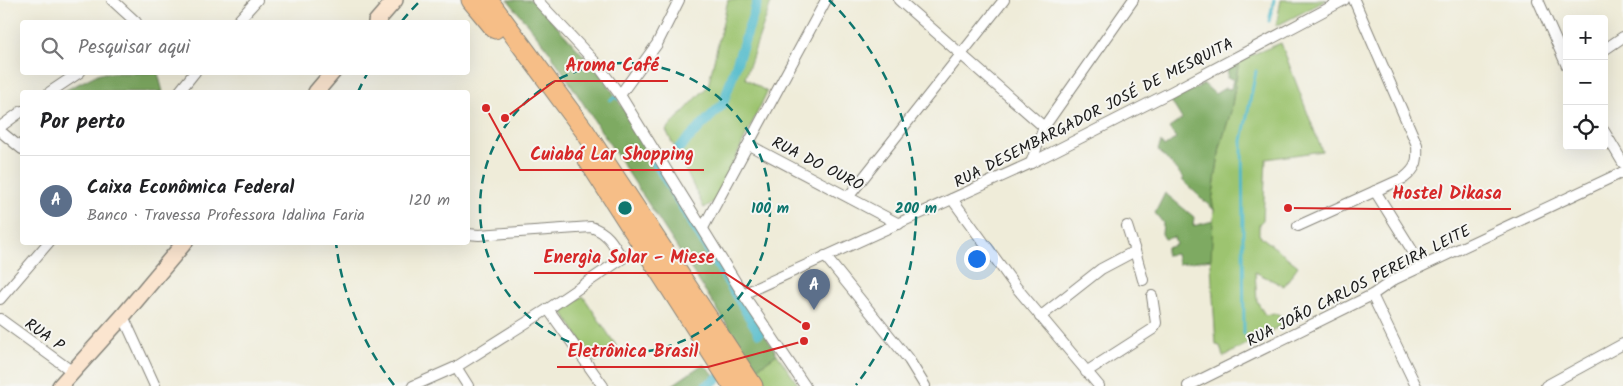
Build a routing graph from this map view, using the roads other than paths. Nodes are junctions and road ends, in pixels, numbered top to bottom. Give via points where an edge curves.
1 (112, 0) edge
2 (256, 0) edge
3 (395, 0) edge
4 (471, 0) edge
5 (488, 0) edge
6 (537, 0) edge
7 (678, 0) edge
8 (826, 0) edge
9 (899, 0) edge
10 (1004, 0) edge
11 (1133, 0) edge
12 (1344, 0) edge
13 (1354, 0) edge
14 (1538, 0) edge
15 (134, 20) edge
16 (240, 20) edge
17 (378, 20) edge
18 (1623, 37) edge
19 (1608, 47) edge
20 (961, 52) junction
21 (1564, 60) edge
22 (76, 75) edge
23 (191, 75) edge
24 (330, 75) edge
25 (53, 90) edge
26 (180, 90) edge
27 (318, 90) edge
28 (620, 95) junction
29 (20, 113) edge
30 (0, 127) edge
31 (1044, 127) junction
32 (0, 131) edge
33 (1608, 138) edge
34 (750, 145) junction
35 (20, 147) edge
36 (1031, 163) junction
37 (1623, 163) edge
38 (1623, 172) edge
39 (1375, 191) junction
40 (849, 196) junction
41 (952, 199) junction
42 (899, 224) junction
43 (1127, 226) dead end
44 (1298, 226) dead end
45 (703, 228) junction
46 (470, 234) edge
47 (46, 245) edge
48 (183, 245) edge
49 (642, 245) junction
50 (1135, 251) junction
51 (825, 256) junction
52 (621, 257) junction
53 (1422, 266) junction
54 (1143, 280) dead end
55 (743, 294) junction
56 (1372, 295) junction
57 (1152, 296) dead end
58 (0, 299) edge
59 (548, 309) junction
60 (123, 316) junction
61 (1040, 317) junction
62 (0, 320) edge
63 (1623, 344) edge
64 (456, 368) junction
65 (72, 372) junction
66 (1086, 372) junction
67 (60, 386) edge
68 (155, 386) edge
69 (413, 386) edge
70 (468, 386) edge
71 (603, 386) edge
72 (733, 386) edge
73 (752, 386) edge
74 (805, 386) edge
75 (925, 386) edge
76 (1099, 386) edge
77 (1188, 386) edge
78 (1416, 386) edge
79 (1546, 386) edge

1 - 15 street
2 - 16 street
3 - 17 street
4 - 49 highway via 537,84
5 - 73 highway via 584,130
6 - 28 street via 596,63
7 - 28 street via 657,44
8 - 34 street
9 - 20 street
10 - 20 street
11 - 31 street
12 - 36 street, RUA DESEMBARGADOR JOSÉ DE MESQUITA
13 - 39 street via 1417,145 1415,169 1404,178
14 - 21 street
18 - 19 street
20 - 31 street
20 - 40 street
22 - 25 street
23 - 26 street
24 - 27 street
28 - 45 street
29 - 30 street
31 - 36 street
32 - 35 street
33 - 37 street
34 - 40 street, RUA DO OURO
34 - 45 street
36 - 41 street, RUA DESEMBARGADOR JOSÉ DE MESQUITA
38 - 53 street, RUA JOÃO CARLOS PEREIRA LEITE
39 - 44 street
39 - 53 street
40 - 42 street, RUA DO OURO
41 - 42 street, RUA DESEMBARGADOR JOSÉ DE MESQUITA
41 - 61 street
42 - 51 street, RUA DESEMBARGADOR JOSÉ DE MESQUITA
43 - 50 street
45 - 55 street
46 - 52 street via 590,227 600,230 612,241
47 - 58 street
48 - 60 street
49 - 52 street
49 - 72 highway
50 - 54 street
50 - 61 street via 1101,269
51 - 55 street, RUA DESEMBARGADOR JOSÉ DE MESQUITA
51 - 75 street via 909,360
52 - 59 street
53 - 56 street, RUA JOÃO CARLOS PEREIRA LEITE
55 - 74 street
56 - 77 street, RUA JOÃO CARLOS PEREIRA LEITE
56 - 78 street
57 - 66 street via 1156,323 1153,329
59 - 64 street
59 - 71 street
60 - 65 street
60 - 68 street
61 - 66 street
62 - 65 street, RUA P
63 - 79 street
64 - 69 street
64 - 70 street
65 - 67 street
66 - 76 street

